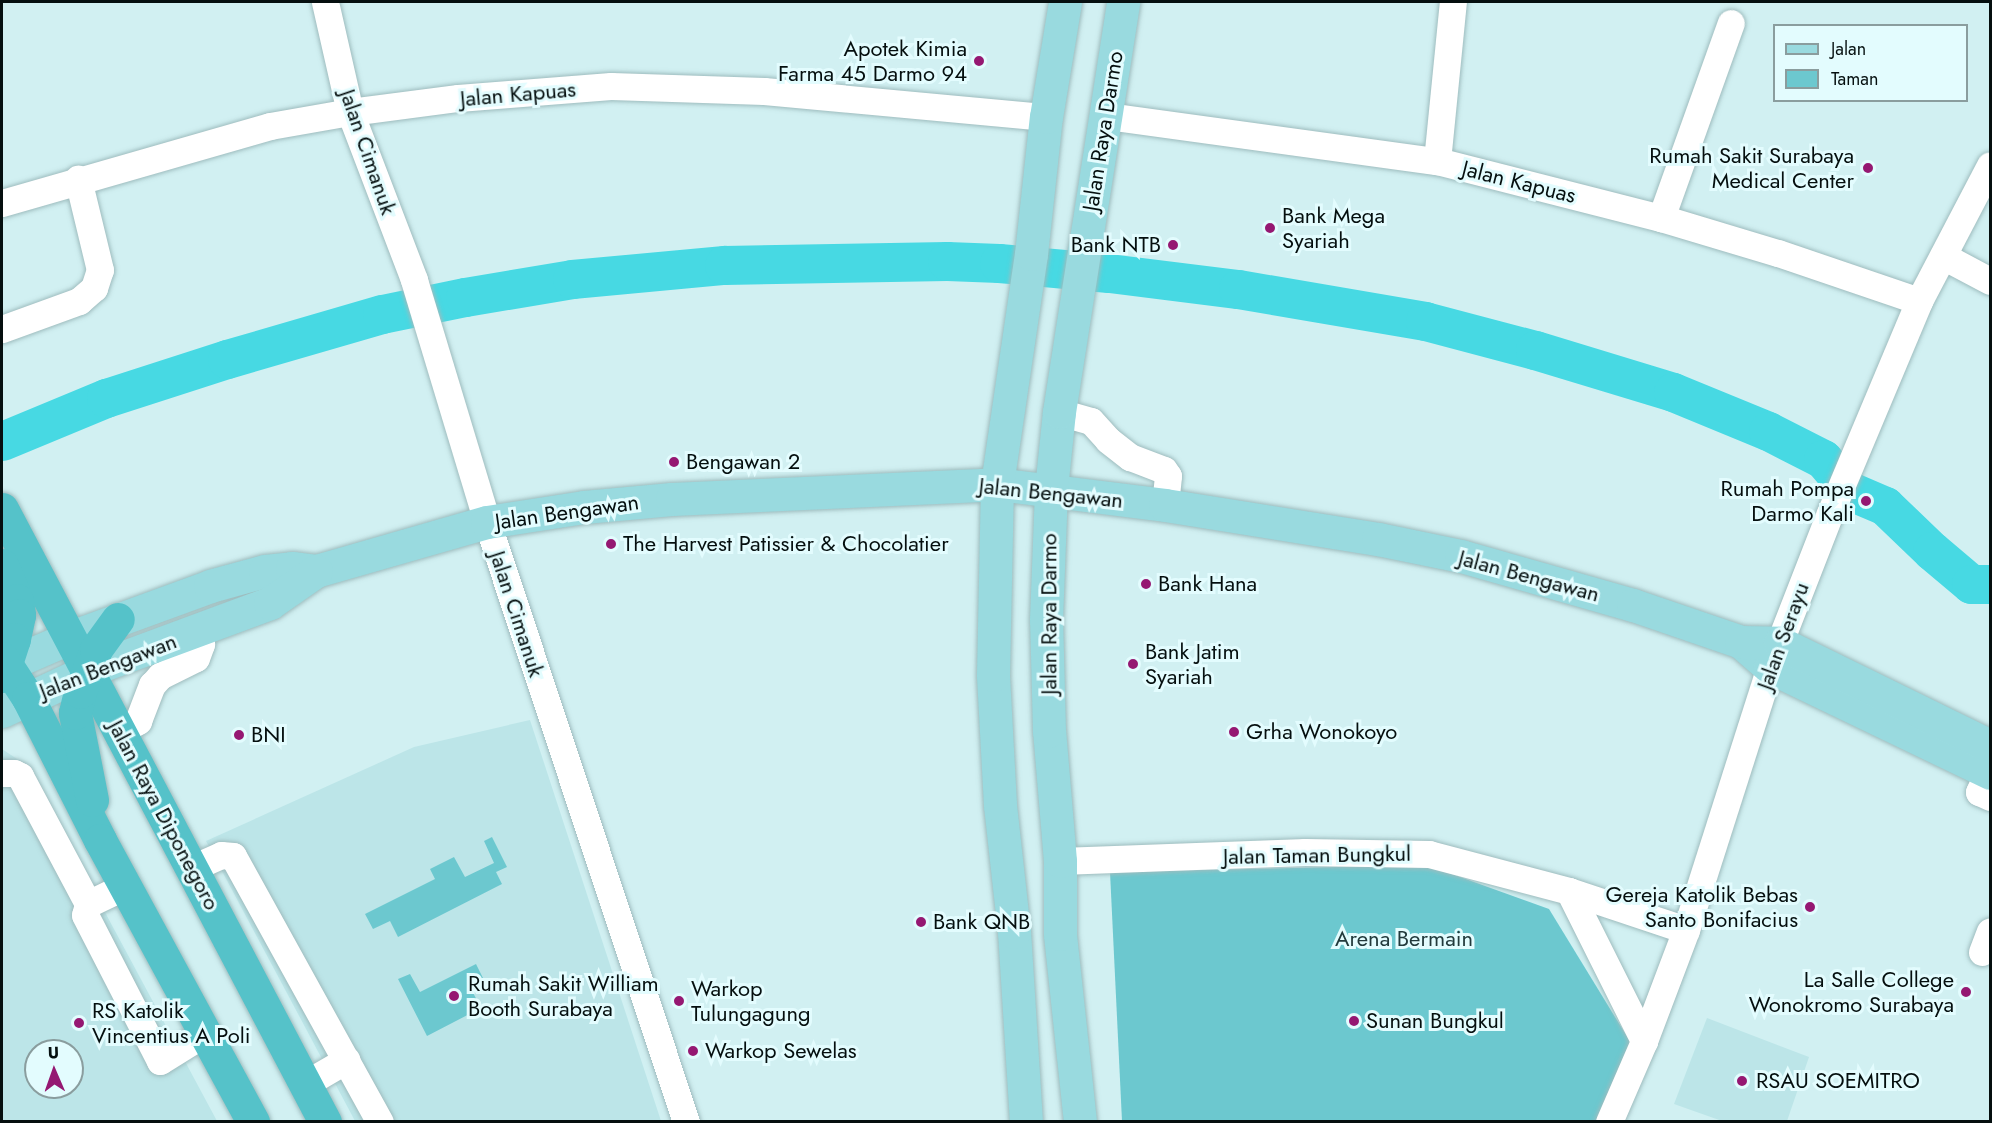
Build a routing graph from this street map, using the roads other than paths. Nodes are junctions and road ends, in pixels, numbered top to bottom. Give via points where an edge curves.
1 (325, 2) edge
2 (1065, 2) edge
3 (1123, 2) edge
4 (1453, 2) edge
5 (1731, 23) dead end
6 (350, 112) junction
7 (1107, 116) junction
8 (1046, 117) junction
9 (1437, 161) junction
10 (1990, 165) edge
11 (78, 179) junction
12 (2, 203) edge
13 (1661, 218) junction
14 (1943, 256) junction
15 (1990, 281) edge
16 (1918, 302) junction
17 (2, 329) edge
18 (1059, 412) junction
19 (997, 484) junction
20 (1051, 489) junction
21 (1165, 505) junction
22 (2, 509) edge
23 (487, 522) junction
24 (2, 565) edge
25 (316, 571) junction
26 (118, 619) junction
27 (197, 632) junction
28 (71, 637) junction
29 (1775, 656) junction
30 (2, 666) edge
31 (89, 670) junction
32 (15, 705) edge
33 (120, 731) junction
34 (1990, 772) edge
35 (2, 773) edge
36 (100, 840) junction
37 (1060, 861) junction
38 (192, 868) junction
39 (125, 886) junction
40 (1569, 891) junction
41 (88, 903) junction
42 (1686, 930) junction
43 (1014, 932) junction
44 (1060, 934) junction
45 (1068, 1001) junction
46 (1019, 1008) junction
47 (205, 1033) junction
48 (1644, 1041) junction
49 (346, 1060) junction
50 (305, 1084) junction
51 (253, 1122) edge
52 (325, 1122) edge
53 (380, 1122) edge
54 (686, 1122) edge
55 (1026, 1122) edge
56 (1080, 1122) edge
57 (1609, 1122) edge

1 - 6 street, Jalan Cimanuk
2 - 8 main road
3 - 7 main road, Jalan Raya Darmo
4 - 9 street
5 - 13 street
6 - 8 street, Jalan Kapuas via 458,98 611,86 764,91
6 - 11 street, Jalan Kapuas via 270,126
6 - 23 street, Jalan Cimanuk via 414,280
7 - 9 street, Jalan Kapuas
7 - 18 main road, Jalan Raya Darmo
8 - 19 main road
9 - 13 street, Jalan Kapuas
10 - 14 street, Jalan Serayu
11 - 12 street, Jalan Kapuas
11 - 17 street via 100,270 94,288 79,301
13 - 16 street, Jalan Kapuas via 1778,253
14 - 15 street
14 - 16 street, Jalan Serayu
16 - 29 street, Jalan Serayu
18 - 20 main road, Jalan Raya Darmo
18 - 21 street via 1091,421 1130,457 1164,470 1168,476
19 - 20 main road, Jalan Bengawan
19 - 23 main road, Jalan Bengawan via 672,498
19 - 43 main road via 993,675 1000,805
20 - 21 main road, Jalan Bengawan
20 - 37 main road, Jalan Raya Darmo via 1046,620 1049,730
21 - 29 main road, Jalan Bengawan via 1461,556 1622,602
22 - 28 highway, Jalan Raya Diponegoro
23 - 25 main road, Jalan Bengawan
23 - 54 street, Jalan Cimanuk
24 - 30 highway via 19,615
25 - 26 main road, Jalan Bengawan via 265,571
25 - 27 main road, Jalan Bengawan via 270,603
26 - 28 main road, Jalan Bengawan
26 - 31 highway via 96,649
27 - 31 main road, Jalan Bengawan
27 - 33 street via 201,644 196,658 160,676 152,685 138,721
28 - 30 main road, Jalan Bengawan
28 - 31 highway, Jalan Raya Diponegoro
29 - 34 main road, Jalan Bengawan
29 - 42 street, Jalan Serayu
30 - 32 highway
31 - 32 main road, Jalan Bengawan
31 - 33 highway, Jalan Raya Diponegoro
31 - 36 highway via 75,712
32 - 36 highway
33 - 38 highway, Jalan Raya Diponegoro
35 - 41 street via 20,776
36 - 39 highway
37 - 40 street, Jalan Taman Bungkul via 1305,852 1430,854
37 - 44 main road, Jalan Raya Darmo
38 - 49 street via 221,855 233,856
38 - 50 highway, Jalan Raya Diponegoro
39 - 41 street
39 - 47 highway
40 - 42 street, Jalan Taman Bungkul
40 - 48 street
41 - 47 street via 85,915 160,1061
42 - 48 street, Jalan Serayu
43 - 44 main road via 1022,945 1038,949 1049,946
43 - 46 main road
44 - 45 main road, Jalan Raya Darmo
45 - 46 main road via 1052,993 1038,994
45 - 56 main road, Jalan Raya Darmo
46 - 55 main road
47 - 51 highway
48 - 57 street, Jalan Serayu
49 - 50 street
49 - 53 street
50 - 52 highway, Jalan Raya Diponegoro

